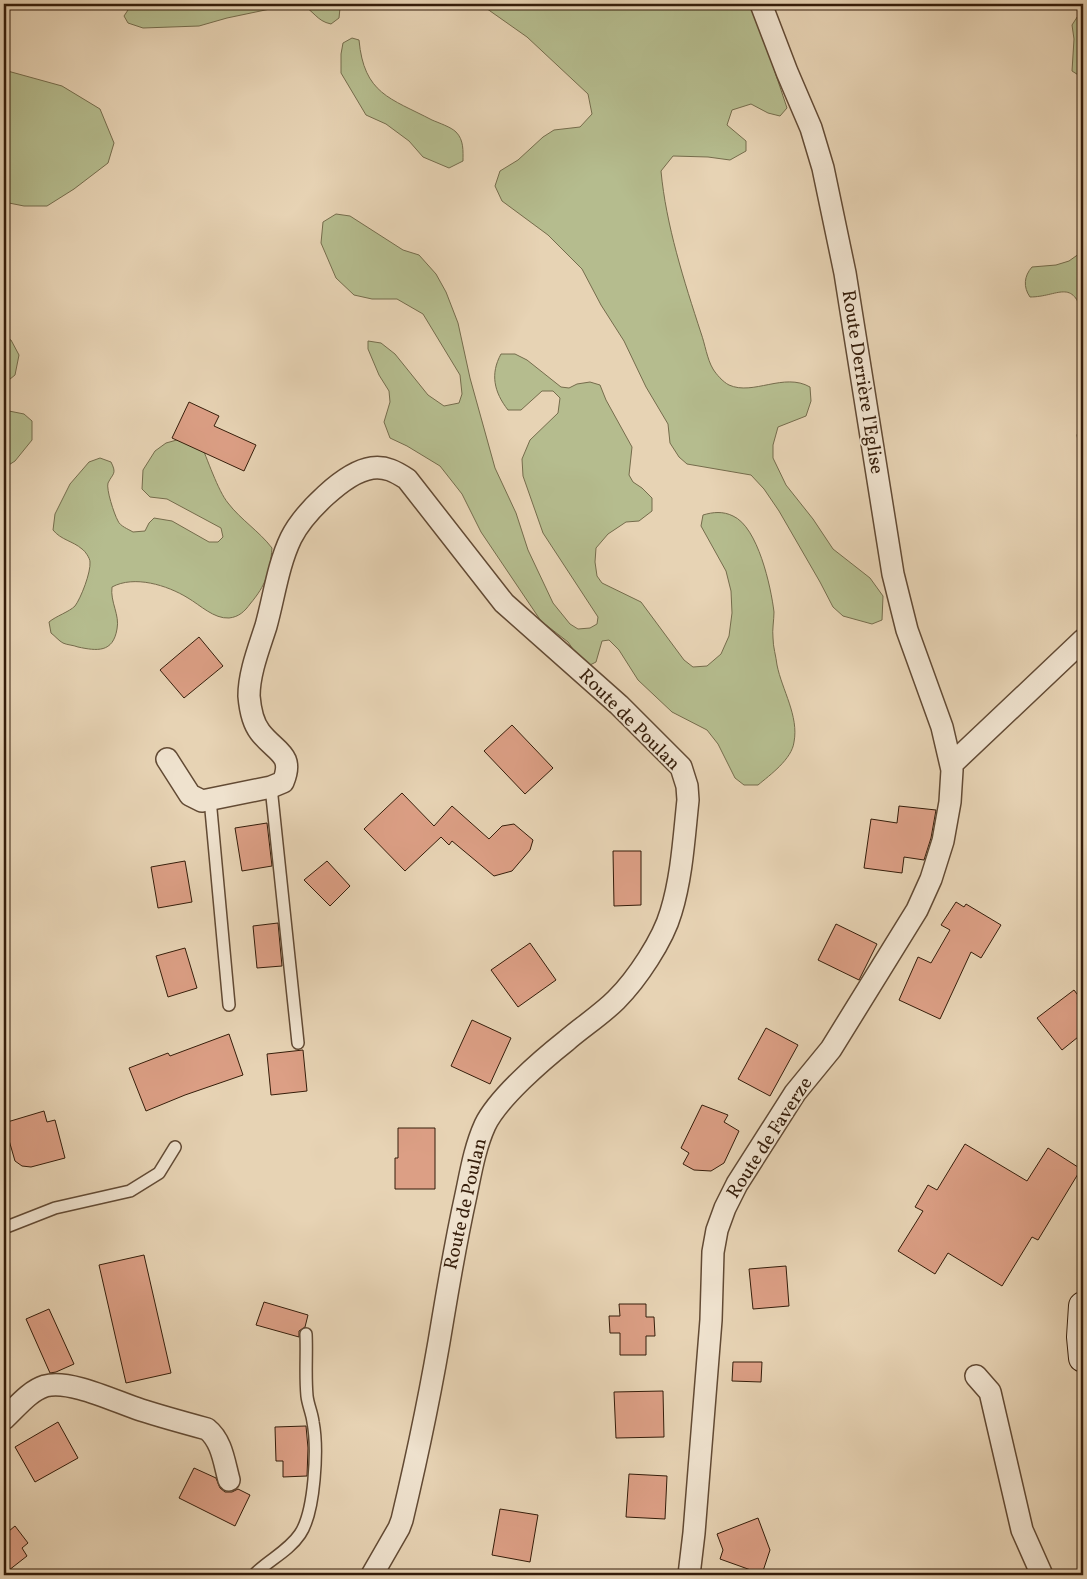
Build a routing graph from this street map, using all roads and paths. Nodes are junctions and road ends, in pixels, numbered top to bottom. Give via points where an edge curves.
1 (761, 4) edge
2 (1083, 640) edge
3 (167, 759) dead end
4 (952, 764) junction
5 (271, 787) junction
6 (210, 799) junction
7 (228, 1005) dead end
8 (298, 1043) dead end
9 (175, 1147) dead end
10 (4, 1228) edge
11 (1083, 1306) edge
12 (306, 1334) dead end
13 (1083, 1358) edge
14 (976, 1376) dead end
15 (6, 1413) edge
16 (228, 1480) dead end
17 (254, 1575) edge
18 (372, 1575) edge
19 (689, 1575) edge
20 (1042, 1575) edge

1 - 4 street, Route Derrière l'Eglise via 811,128 823,168 845,273 893,574
2 - 4 street
3 - 6 street via 190,796 202,801
4 - 19 street, Route de Faverze via 943,841 932,879 917,910 831,1049 795,1093 742,1175 717,1230
5 - 6 street
5 - 8 lane
5 - 18 street, Route de Poulan via 283,782 287,764 255,725 249,696 280,569 290,540 311,509 346,479 371,468 388,468 407,480 504,603 619,705 681,767 687,786 678,883 671,912 637,976 615,1001 554,1050 505,1096 481,1134 454,1252 422,1439 399,1528
6 - 7 lane
9 - 10 lane via 159,1173 130,1191 55,1208
11 - 13 main road
12 - 17 lane via 307,1396 316,1452 309,1512 300,1534
14 - 20 street via 990,1392 1022,1530
15 - 16 street via 46,1386 88,1390 207,1429 220,1446

